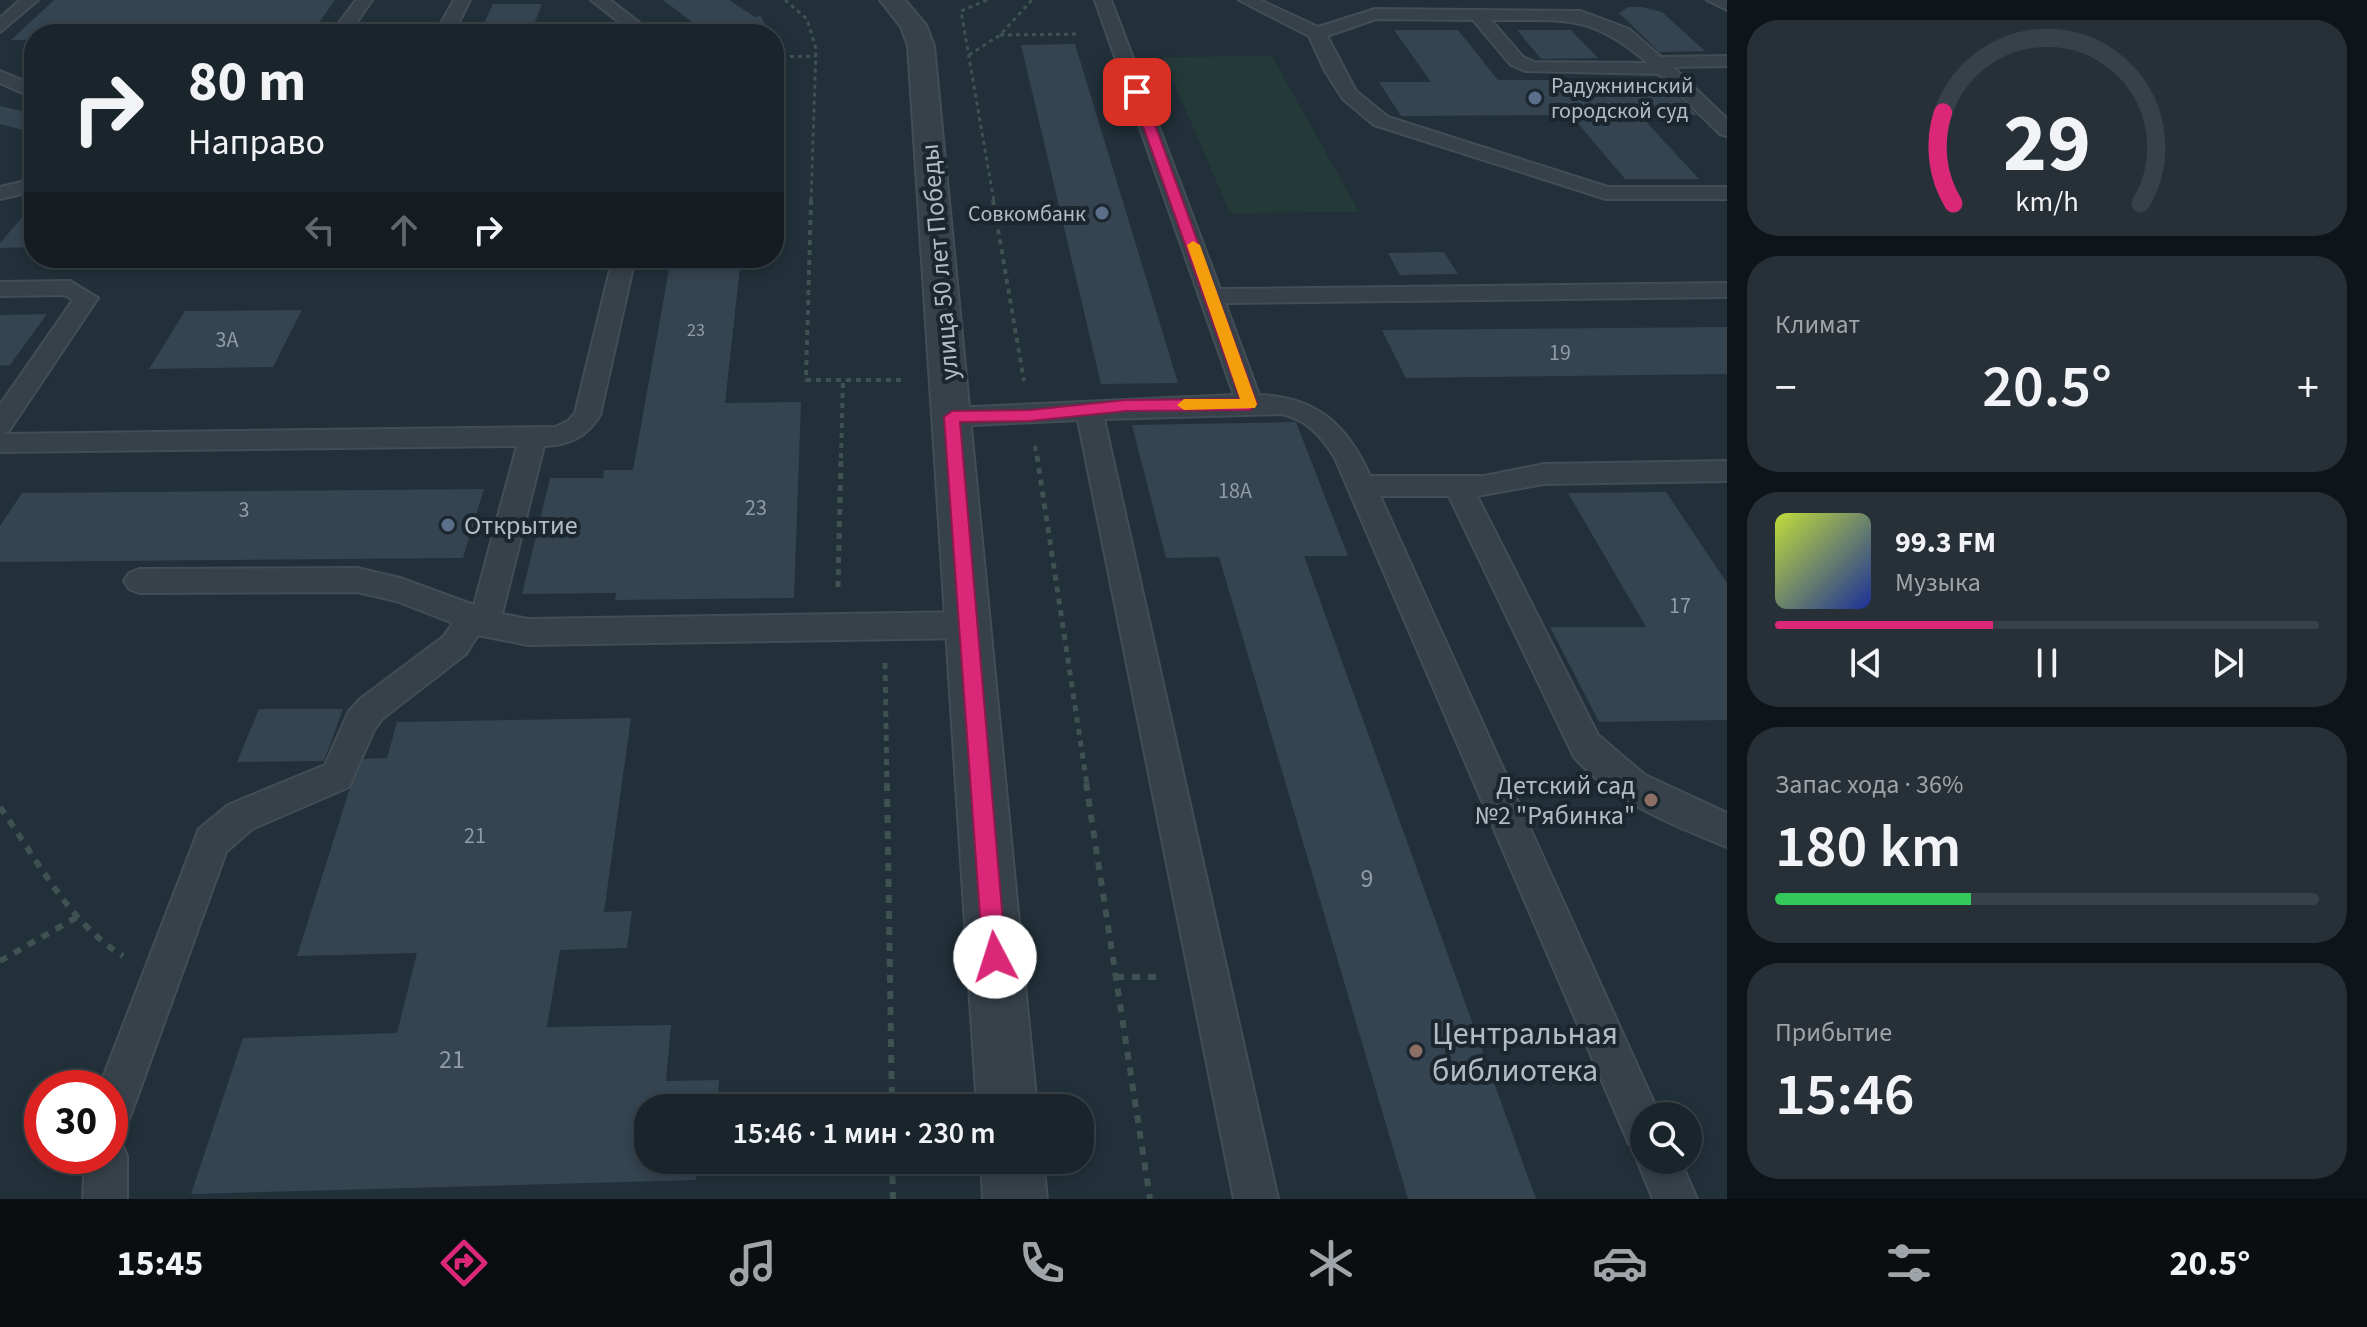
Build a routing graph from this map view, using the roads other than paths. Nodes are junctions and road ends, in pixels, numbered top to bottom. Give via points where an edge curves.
1 (30, 0) edge
2 (364, 0) edge
3 (462, 0) edge
4 (599, 0) edge
5 (1103, 0) edge
6 (1247, 0) edge
7 (1715, 0) edge
8 (896, 1) edge
9 (1727, 5) edge
10 (1477, 14) junction
11 (347, 24) edge
12 (449, 24) edge
13 (631, 24) edge
14 (0, 27) edge
15 (1317, 33) junction
16 (1727, 61) edge
17 (1661, 66) junction
18 (0, 76) edge
19 (24, 87) edge
20 (1727, 130) edge
21 (24, 187) edge
22 (0, 193) edge
23 (1727, 193) edge
24 (622, 268) edge
25 (0, 289) edge
26 (1727, 290) edge
27 (1212, 296) junction
28 (1250, 404) junction
29 (1089, 409) junction
30 (952, 417) junction
31 (0, 425) edge
32 (533, 436) junction
33 (0, 443) edge
34 (1727, 471) edge
35 (1361, 486) junction
36 (1458, 486) junction
37 (139, 581) dead end
38 (478, 622) junction
39 (967, 625) junction
40 (1727, 830) edge
41 (127, 1070) edge
42 (1006, 1094) edge
43 (1632, 1102) edge
44 (106, 1174) edge
45 (1013, 1174) edge
46 (1664, 1174) edge
47 (105, 1199) edge
48 (1015, 1199) edge
49 (1256, 1199) edge
50 (1675, 1199) edge

1 - 14 lane
2 - 11 lane
3 - 12 lane
4 - 13 lane
5 - 27 lane
6 - 15 lane
7 - 9 lane
8 - 30 street, улица 50 лет Победы via 921,46
10 - 15 lane via 1375,14
10 - 17 lane via 1561,14 1598,20 1623,33
10 - 17 lane via 1517,61 1531,67
15 - 23 lane via 1360,109 1381,121 1606,193
16 - 17 lane
17 - 20 lane
18 - 19 lane
21 - 22 lane
24 - 32 lane via 587,415 577,428 558,436
25 - 31 lane via 70,288 86,298
26 - 27 lane
27 - 28 lane
28 - 29 lane
28 - 35 lane via 1279,405 1312,415 1336,437
29 - 30 lane
29 - 49 lane
30 - 39 street, улица 50 лет Победы
32 - 33 lane
32 - 38 lane
34 - 36 lane via 1544,474
35 - 36 lane
35 - 43 lane
36 - 40 lane via 1601,767
37 - 38 lane via 357,580 384,584
38 - 39 lane via 528,632
38 - 41 lane via 371,709 337,776 240,817 212,841
39 - 42 street, улица 50 лет Победы
44 - 47 lane
45 - 48 street
46 - 50 lane

